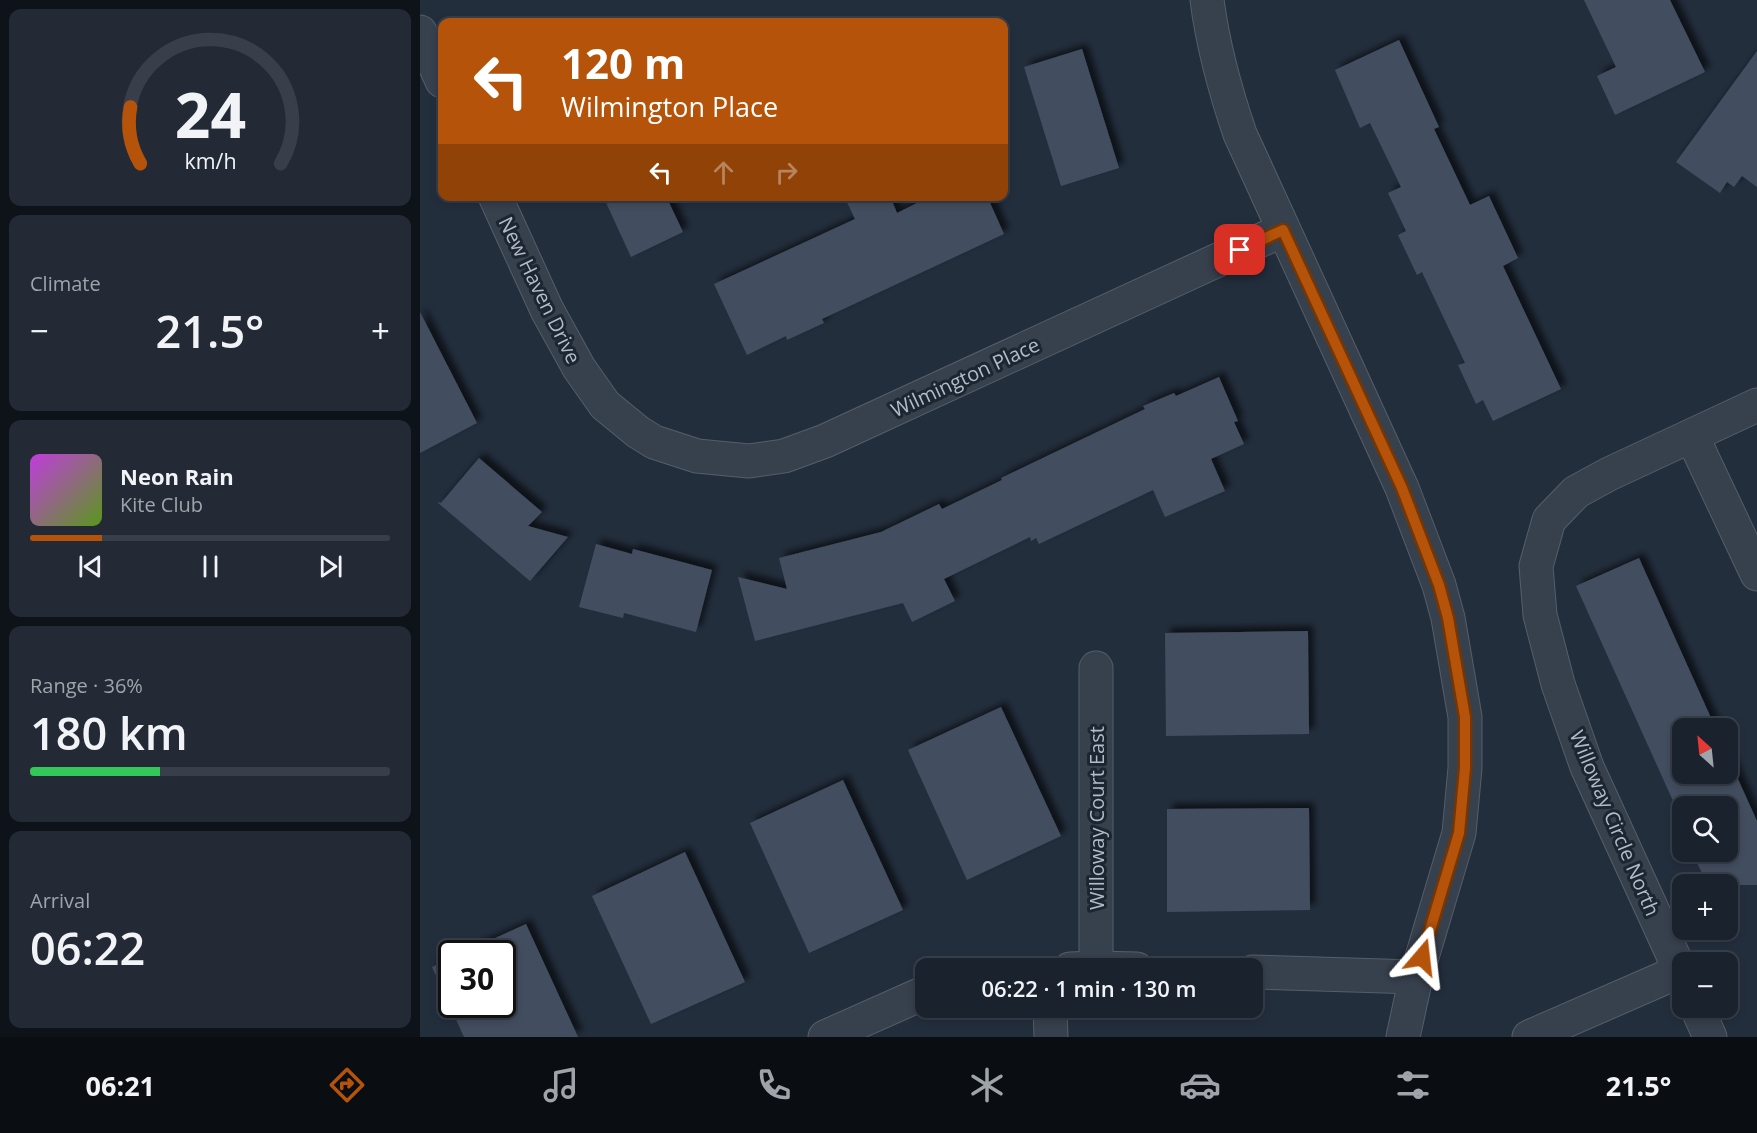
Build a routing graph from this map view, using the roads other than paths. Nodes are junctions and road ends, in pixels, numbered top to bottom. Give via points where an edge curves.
1 (1207, 0) edge
2 (420, 32) edge
3 (438, 72) edge
4 (497, 201) edge
5 (1283, 230) junction
6 (1757, 405) edge
7 (638, 432) joint
8 (1692, 436) junction
9 (1757, 574) edge
10 (1096, 668) dead end
11 (1672, 952) edge
12 (1083, 958) edge
13 (1263, 972) edge
14 (1416, 977) junction
15 (1672, 978) edge
16 (915, 997) edge
17 (1050, 1018) edge
18 (1701, 1018) edge
19 (825, 1037) edge
20 (1051, 1037) edge
21 (1404, 1037) edge
22 (1529, 1037) edge
23 (1710, 1037) edge

1 - 5 street via 1219,65 1236,124
2 - 3 street
4 - 7 street, New Haven Drive via 547,310 579,368 605,405
5 - 7 street, Wilmington Place via 825,441 784,456 749,461 697,456 654,442
5 - 14 street via 1402,488 1448,618 1465,717 1465,768 1459,833
6 - 8 street, Willoway Circle North
8 - 9 street
8 - 11 street, Willoway Circle North via 1576,492 1549,520 1536,566 1540,615 1558,684 1587,767
10 - 12 street, Willoway Court East
13 - 14 street
14 - 21 street
15 - 22 street
16 - 19 street
17 - 20 street
18 - 23 street

